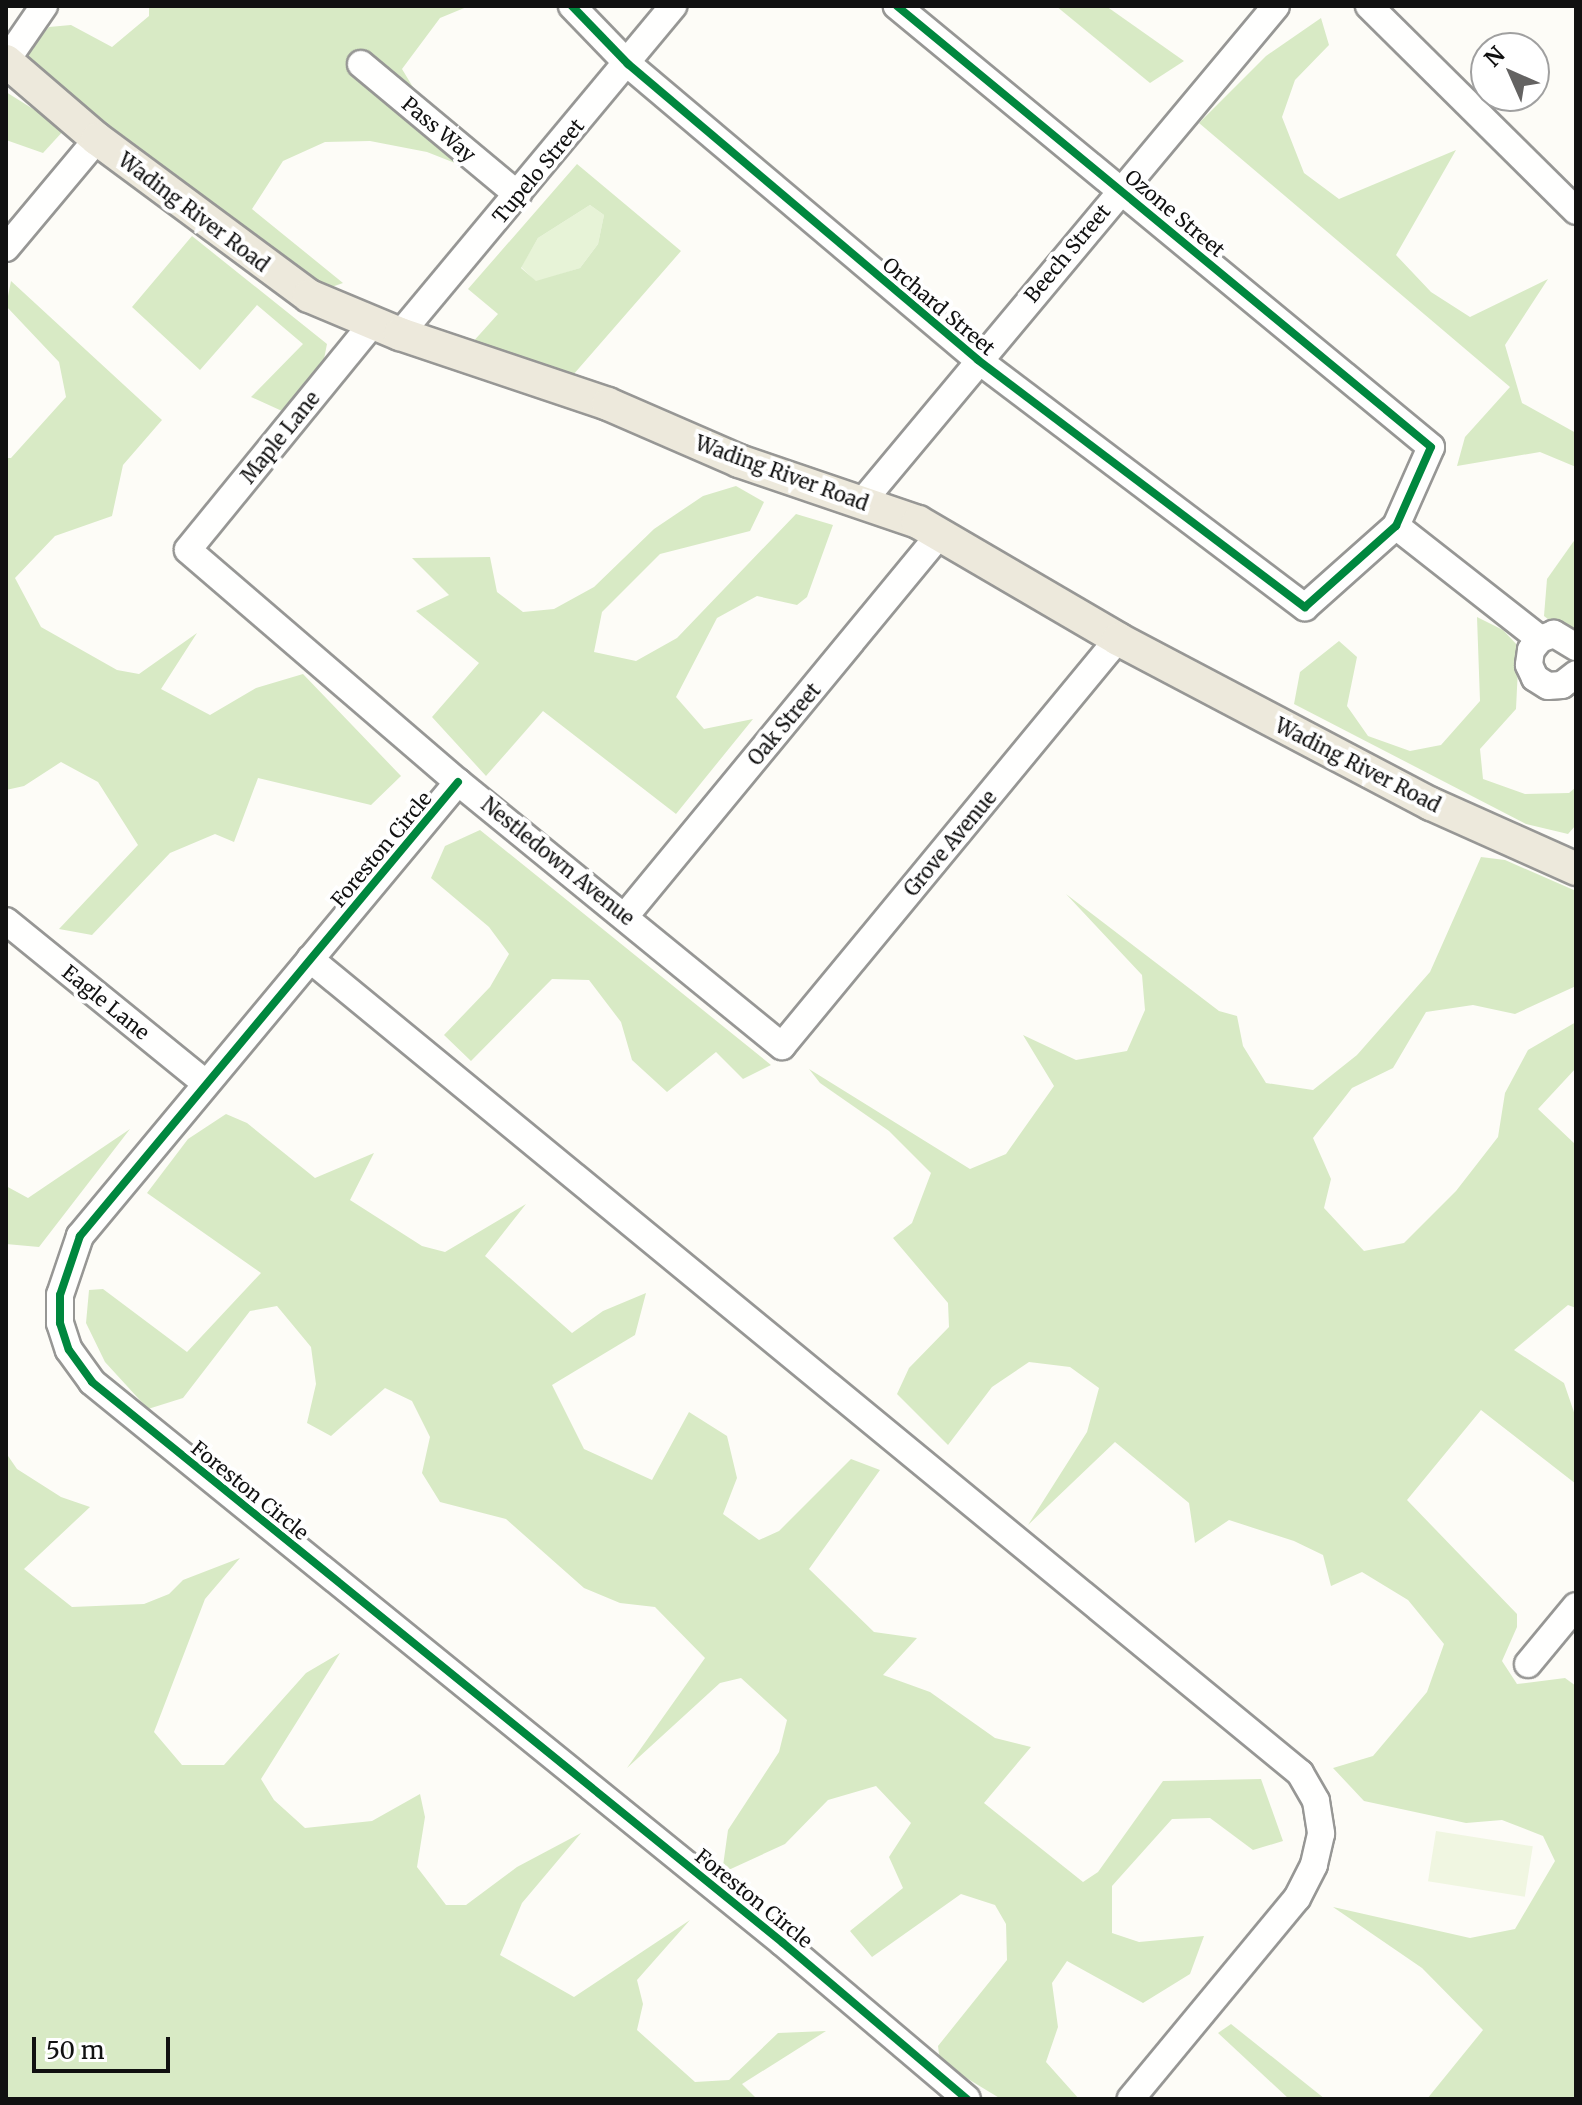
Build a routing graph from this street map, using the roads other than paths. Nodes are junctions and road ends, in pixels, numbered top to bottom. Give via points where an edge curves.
1 (44, 6) edge
2 (572, 6) edge
3 (673, 6) edge
4 (897, 6) edge
5 (1276, 6) edge
6 (1369, 6) edge
7 (6, 61) edge
8 (361, 64) dead end
9 (628, 64) junction
10 (97, 139) junction
11 (1120, 188) junction
12 (518, 195) junction
13 (1576, 211) edge
14 (6, 248) edge
15 (386, 329) junction
16 (978, 360) junction
17 (862, 502) junction
18 (1396, 526) junction
19 (941, 533) junction
20 (188, 550) joint
21 (1118, 639) junction
22 (1540, 639) junction
23 (1576, 647) edge
24 (1576, 674) edge
25 (458, 782) junction
26 (1576, 869) edge
27 (626, 915) junction
28 (6, 921) edge
29 (310, 959) junction
30 (782, 1046) joint
31 (205, 1083) junction
32 (1576, 1606) edge
33 (1528, 1664) dead end
34 (967, 2099) edge
35 (1131, 2099) edge

1 - 7 street
2 - 9 street, Orchard Street
3 - 9 street, Tupelo Street
4 - 11 street, Ozone Street
5 - 11 street, Beech Street
6 - 13 street
7 - 10 main road, Wading River Road
8 - 12 street, Pass Way
9 - 12 street, Tupelo Street
9 - 16 street, Orchard Street
10 - 14 street
10 - 15 main road, Wading River Road via 286,281
11 - 16 street, Beech Street
11 - 18 street, Ozone Street via 1431,447
12 - 15 street, Tupelo Street
15 - 17 main road, Wading River Road via 608,404 739,461
15 - 20 street, Maple Lane
16 - 17 street, Beech Street
16 - 18 street, Orchard Street via 1305,607
17 - 19 main road, Wading River Road
18 - 22 street
19 - 21 main road, Wading River Road
19 - 27 street, Oak Street
20 - 25 street, Nestledown Avenue
21 - 26 main road, Wading River Road via 1431,804
21 - 30 street, Grove Avenue
22 - 23 street via 1554,634
22 - 24 street via 1531,650 1529,665 1535,678 1548,686 1562,685
25 - 27 street, Nestledown Avenue
25 - 29 street, Foreston Circle
27 - 30 street, Nestledown Avenue
28 - 31 street, Eagle Lane
29 - 31 street, Foreston Circle
29 - 35 street via 1300,1773 1316,1801 1321,1834 1314,1865 1297,1898
31 - 34 street, Foreston Circle via 80,1236 67,1264 60,1323 69,1350 92,1382 771,1933
32 - 33 street

